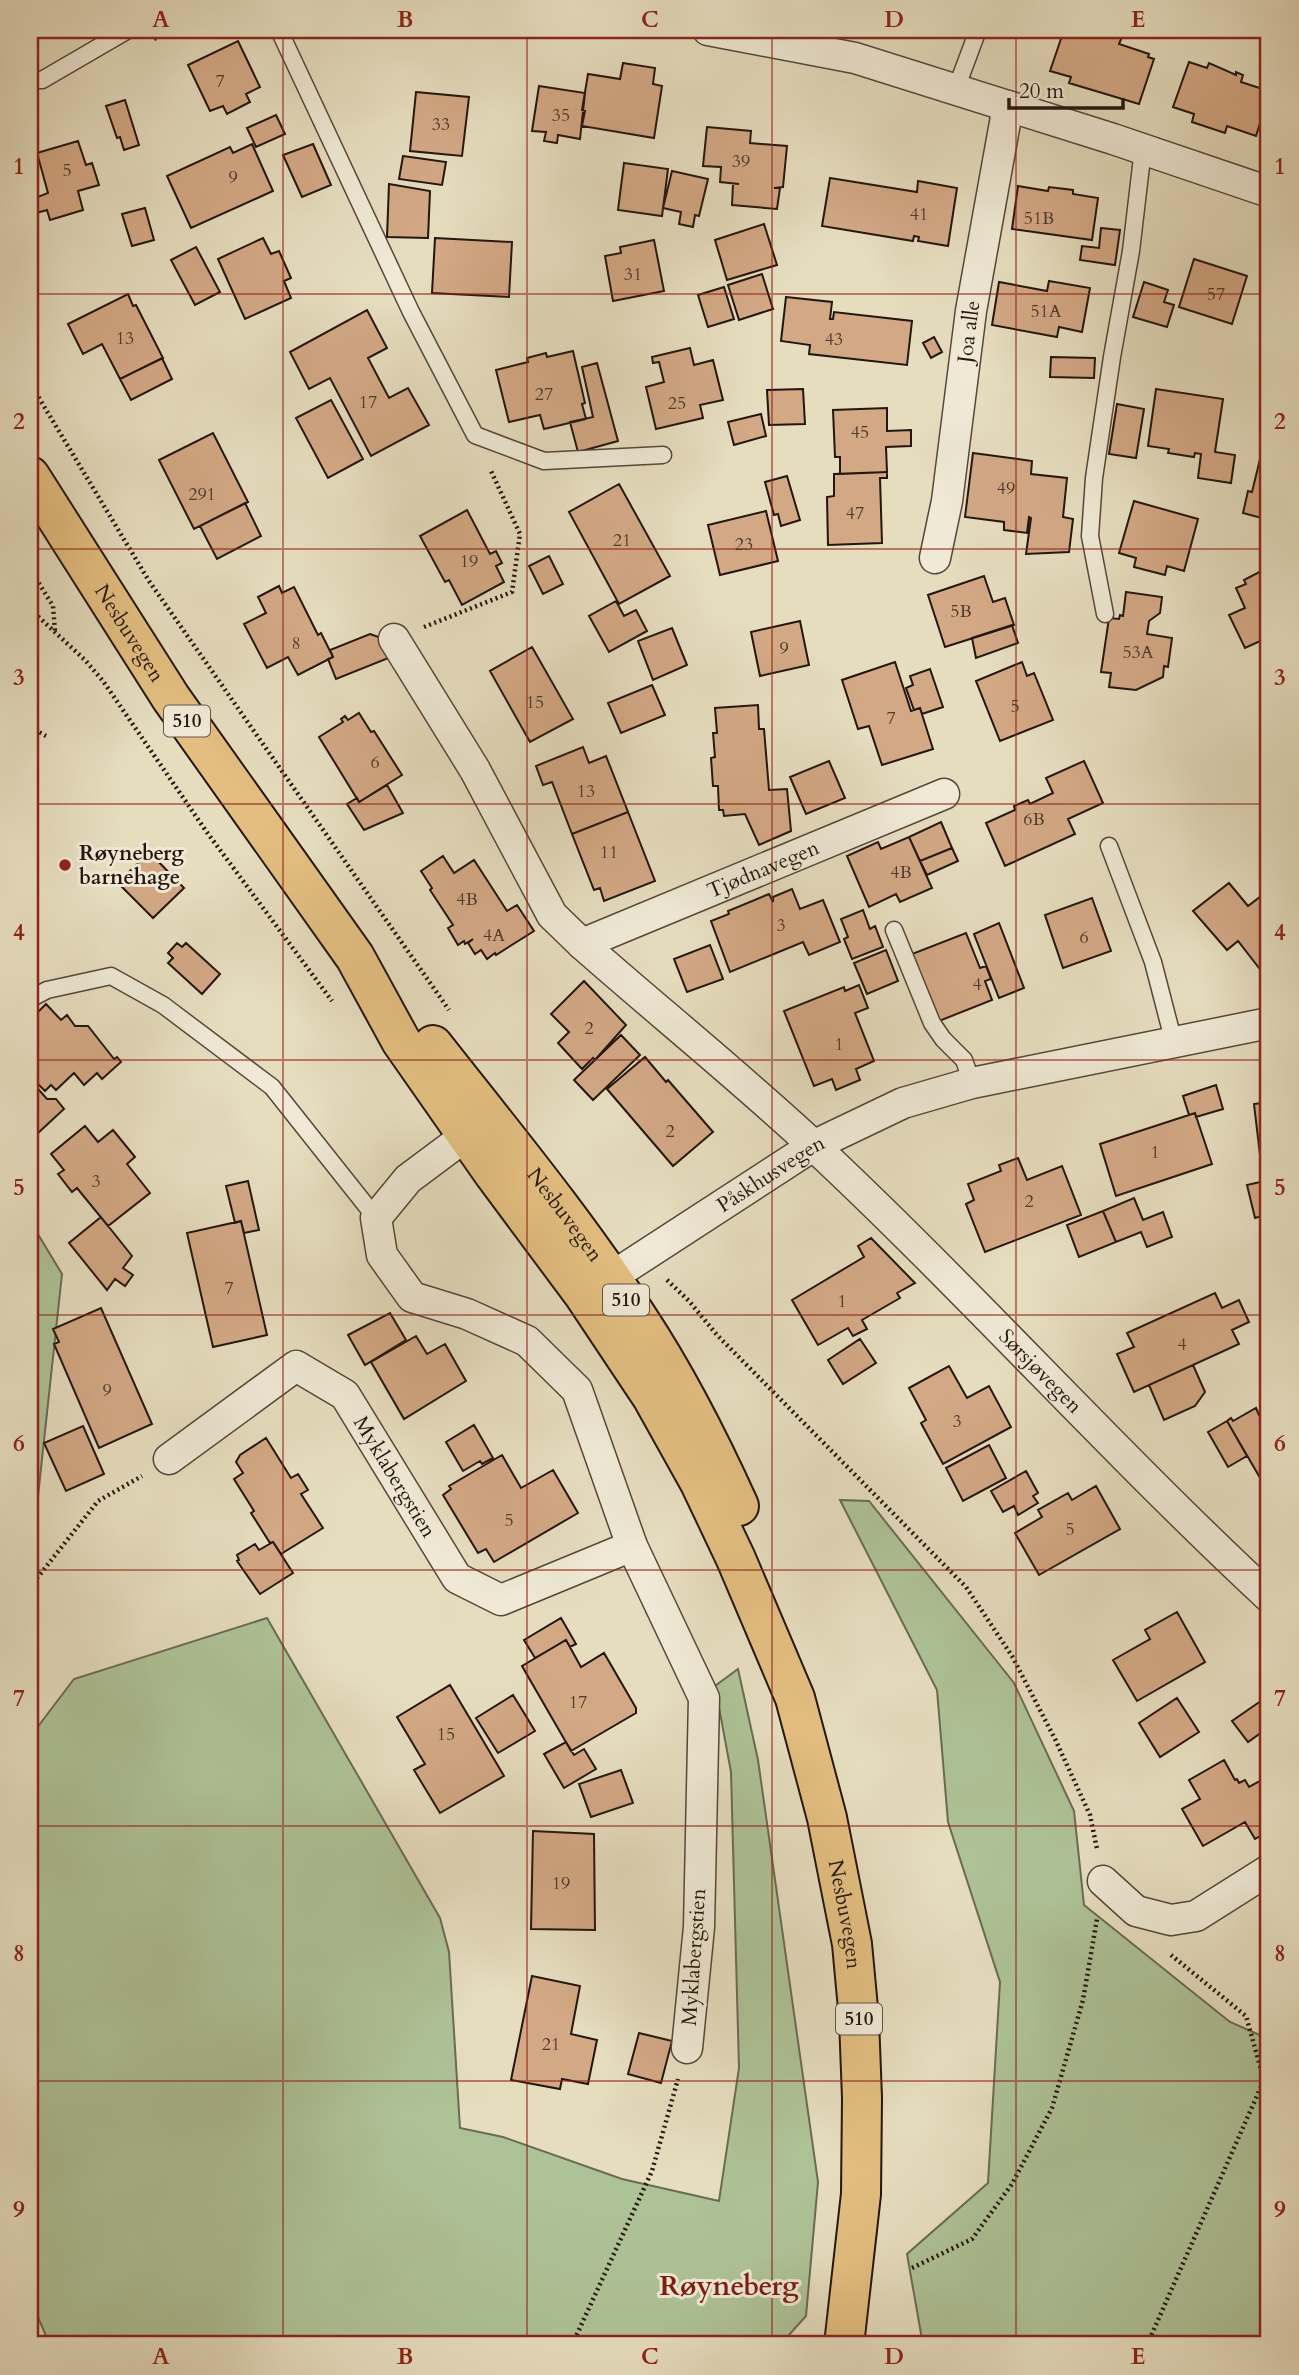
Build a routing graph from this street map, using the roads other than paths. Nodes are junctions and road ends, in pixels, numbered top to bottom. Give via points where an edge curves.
1 (128, 30) edge
2 (279, 30) edge
3 (708, 30) edge
4 (978, 30) edge
5 (30, 80) edge
6 (956, 89) junction
7 (1008, 106) junction
8 (1143, 149) junction
9 (1269, 192) edge
10 (663, 455) dead end
11 (30, 476) edge
12 (935, 558) dead end
13 (1105, 614) dead end
14 (394, 639) road end
15 (944, 794) dead end
16 (1108, 846) dead end
17 (894, 930) dead end
18 (582, 944) junction
19 (355, 957) junction
20 (30, 999) edge
21 (1269, 1023) edge
22 (1174, 1043) junction
23 (972, 1083) junction
24 (467, 1135) junction
25 (813, 1146) junction
26 (376, 1219) junction
27 (598, 1287) junction
28 (169, 1459) road end
29 (632, 1546) junction
30 (1269, 1597) edge
31 (1269, 1870) edge
32 (1103, 1881) road end
33 (687, 2048) road end
34 (844, 2345) edge

1 - 5 lane via 42,80
2 - 10 lane via 411,312 475,435 544,461
3 - 6 street via 855,58
4 - 6 lane
6 - 7 street
7 - 8 street
7 - 12 street, Joa alle via 971,311 947,501
8 - 9 street
8 - 13 lane via 1090,524
11 - 19 main road, Nesbuvegen / 510 via 171,698
14 - 18 street via 475,770 552,915
15 - 18 street, Tjødnavegen
16 - 22 lane via 1153,962
17 - 23 lane via 932,1023 964,1060
18 - 25 street
19 - 24 main road, Nesbuvegen / 510 via 401,1041
19 - 27 main road, Nesbuvegen / 510 via 419,1027 565,1213
20 - 26 lane via 47,990 111,976 163,1006 272,1087
21 - 22 street, Påskhusvegen
22 - 23 street, Påskhusvegen
23 - 25 street, Påskhusvegen via 903,1103
24 - 26 street via 408,1179
24 - 27 main road, Nesbuvegen / 510
25 - 27 street, Påskhusvegen
25 - 30 street, Sørsjøvegen via 1188,1522
26 - 29 street, Myklabergstien via 382,1255 412,1297 467,1314 527,1341 577,1390
27 - 34 main road, Nesbuvegen / 510 via 736,1559 795,1698 827,1818 852,1944 862,2098 860,2194
28 - 29 street, Myklabergstien via 296,1366 345,1395 457,1578 501,1600
29 - 33 street, Myklabergstien via 704,1698 699,1927
31 - 32 street via 1196,1916 1171,1920 1136,1910

